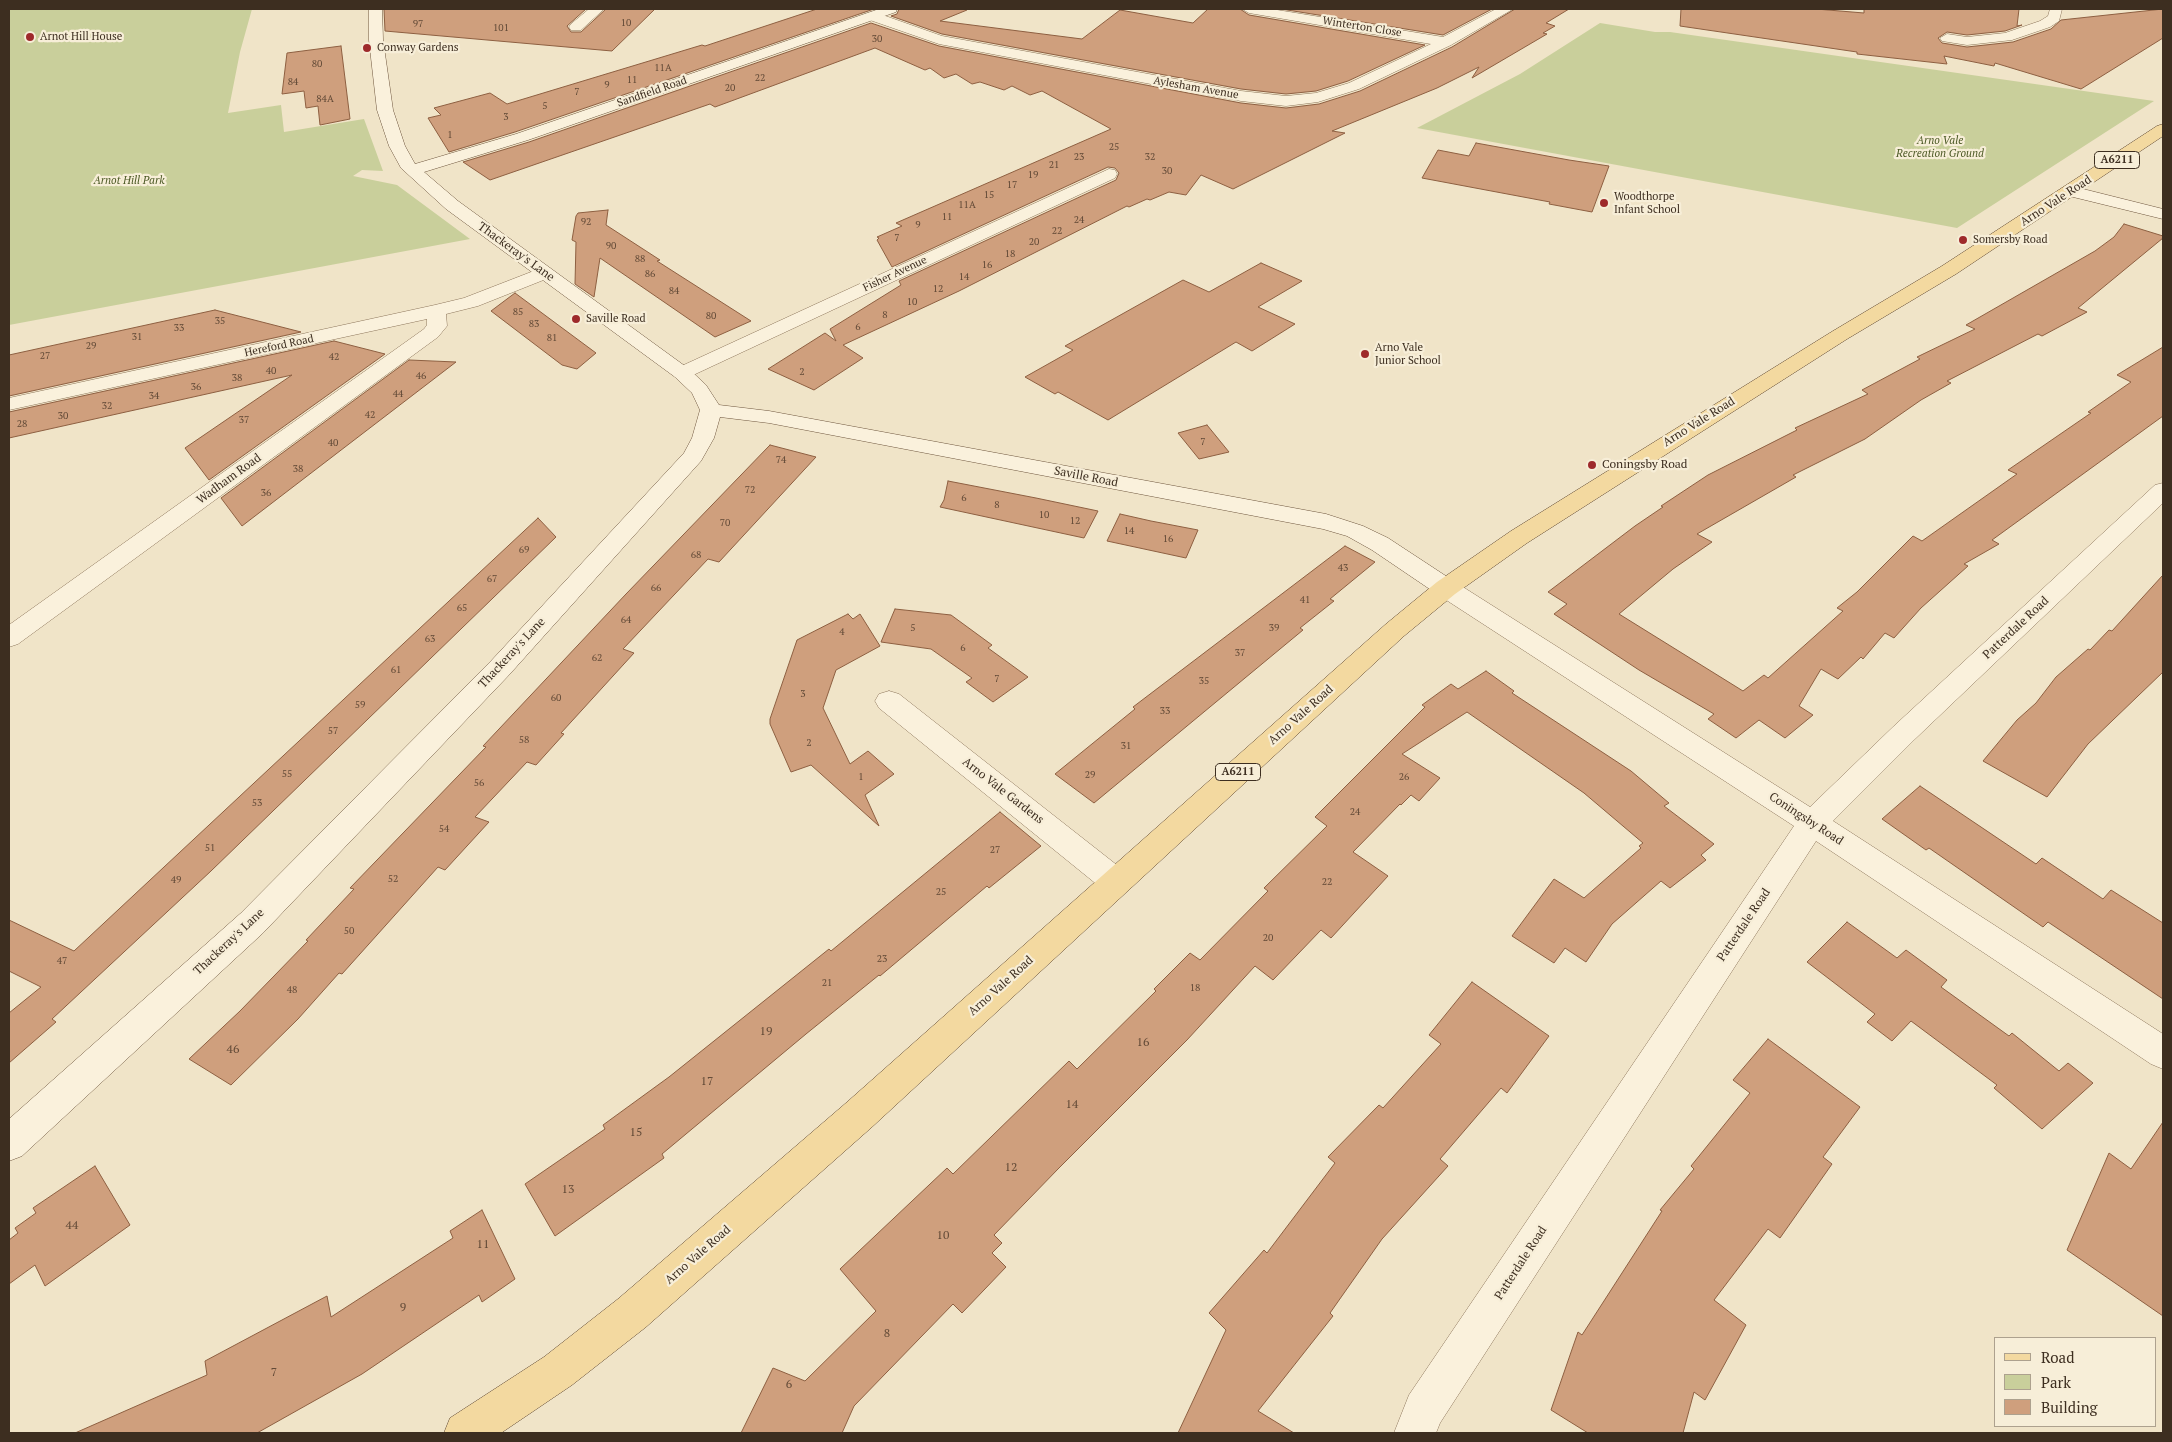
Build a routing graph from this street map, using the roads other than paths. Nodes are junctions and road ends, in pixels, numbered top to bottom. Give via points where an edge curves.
1 (375, 9) edge
2 (597, 9) edge
3 (891, 9) edge
4 (1506, 9) edge
5 (2056, 9) edge
6 (1248, 10) edge
7 (872, 16) junction
8 (576, 27) dead end
9 (1947, 38) dead end
10 (1967, 41) junction
11 (1446, 42) junction
12 (1957, 52) dead end
13 (2163, 129) edge
14 (412, 170) junction
15 (1109, 174) dead end
16 (2071, 191) junction
17 (2163, 214) edge
18 (544, 273) junction
19 (436, 311) junction
20 (682, 373) junction
21 (9, 404) edge
22 (711, 410) junction
23 (2163, 490) edge
24 (1446, 588) junction
25 (9, 638) edge
26 (890, 701) dead end
27 (1812, 823) junction
28 (1116, 882) junction
29 (2163, 1053) edge
30 (9, 1143) edge
31 (464, 1433) edge
32 (1415, 1433) edge

1 - 14 street, Thackeray's Lane via 385,110 397,146
2 - 8 street
3 - 7 street, Sandfield Road
4 - 11 street, Aylesham Avenue
5 - 10 street via 2054,18 2045,24 2007,37
6 - 11 street, Winterton Close
7 - 11 street, Aylesham Avenue via 939,40 1273,100 1318,97 1354,86
7 - 14 street, Sandfield Road via 522,136
9 - 10 street
10 - 12 street
13 - 16 main road, Arno Vale Road / A6211
14 - 18 street, Thackeray's Lane via 452,205
15 - 20 street, Fisher Avenue
16 - 17 street
16 - 24 main road, Arno Vale Road / A6211 via 1519,536
18 - 19 street, Hereford Road via 471,302
18 - 20 street, Thackeray's Lane
19 - 21 street, Hereford Road
19 - 25 street, Wadham Road via 437,326 431,333
20 - 22 street, Thackeray's Lane via 699,389
22 - 24 street, Saville Road via 769,417 1326,522 1355,531 1380,544
22 - 30 street, Thackeray's Lane via 703,438 693,456 500,668 252,923
23 - 27 street, Patterdale Road
24 - 27 street, Coningsby Road
24 - 28 main road, Arno Vale Road / A6211 via 1395,630
26 - 28 street, Arno Vale Gardens
27 - 29 street, Coningsby Road
27 - 32 street, Patterdale Road via 1424,1410
28 - 31 main road, Arno Vale Road / A6211 via 632,1313 558,1371

